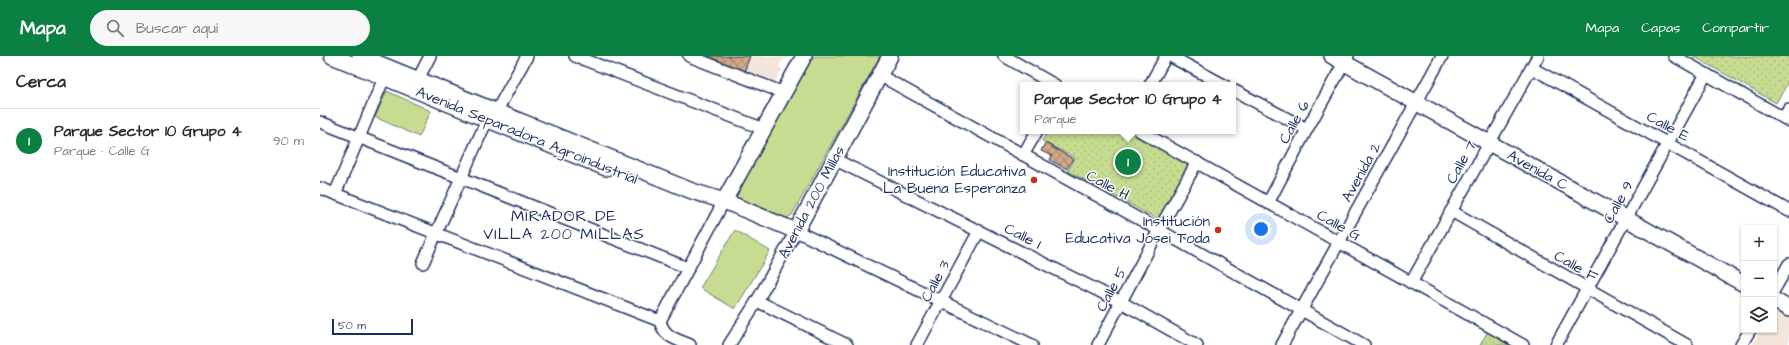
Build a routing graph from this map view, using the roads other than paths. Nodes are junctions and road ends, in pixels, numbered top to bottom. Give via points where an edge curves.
1 (332, 56) edge
2 (360, 56) edge
3 (430, 56) edge
4 (527, 56) edge
5 (575, 56) edge
6 (689, 56) edge
7 (804, 56) edge
8 (890, 56) edge
9 (1004, 56) edge
10 (1166, 56) edge
11 (1170, 56) edge
12 (1442, 56) edge
13 (1538, 56) edge
14 (1674, 56) edge
15 (1342, 58) edge
16 (1532, 68) junction
17 (1706, 74) junction
18 (879, 75) junction
19 (384, 78) junction
20 (1050, 82) edge
21 (1152, 82) edge
22 (1218, 82) edge
23 (415, 84) junction
24 (1236, 92) edge
25 (784, 93) junction
26 (1416, 103) junction
27 (491, 116) junction
28 (1787, 116) edge
29 (320, 122) edge
30 (764, 129) junction
31 (1306, 129) junction
32 (1035, 134) edge
33 (1146, 134) edge
34 (359, 138) junction
35 (1489, 143) junction
36 (1668, 144) junction
37 (1023, 155) junction
38 (834, 159) junction
39 (1197, 162) junction
40 (461, 178) junction
41 (320, 188) edge
42 (335, 194) junction
43 (724, 201) junction
44 (1268, 203) junction
45 (1451, 211) junction
46 (1789, 211) edge
47 (1626, 218) junction
48 (1159, 230) junction
49 (796, 231) junction
50 (979, 231) junction
51 (436, 234) junction
52 (1339, 242) junction
53 (423, 263) dead end
54 (1789, 264) edge
55 (688, 268) junction
56 (1741, 282) edge
57 (1411, 283) junction
58 (1777, 285) edge
59 (1587, 289) junction
60 (757, 301) junction
61 (942, 301) junction
62 (1121, 302) junction
63 (1777, 302) edge
64 (1789, 309) edge
65 (1301, 310) junction
66 (660, 321) junction
67 (1748, 333) edge
68 (690, 345) edge
69 (729, 345) edge
70 (847, 345) edge
71 (917, 345) edge
72 (1032, 345) edge
73 (1098, 345) edge
74 (1197, 345) edge
75 (1282, 345) edge
76 (1364, 345) edge
77 (1523, 345) edge
78 (1556, 345) edge
79 (1688, 345) edge
80 (1741, 345) edge

1 - 19 street, Avenida Separadora Agroindustrial
2 - 23 street, Avenida Separadora Agroindustrial
3 - 23 street
4 - 27 street
5 - 30 street
6 - 25 street
7 - 25 street
8 - 18 street, Avenida 200 Millas
9 - 20 street
10 - 21 street
11 - 22 street
12 - 26 street, Avenida 2
13 - 16 street, Calle 7
14 - 17 street
15 - 26 street, Avenida C
15 - 31 street, Calle 6
16 - 35 street, Calle 7
16 - 36 street, Calle E
17 - 28 street
17 - 36 street, Calle 9
18 - 37 street, Calle H
18 - 38 street, Avenida 200 Millas
19 - 23 street, Avenida Separadora Agroindustrial
19 - 34 street
23 - 27 street, Avenida Separadora Agroindustrial
24 - 31 street
25 - 30 street
26 - 35 street, Avenida C
26 - 52 street, Avenida 2
27 - 40 street
27 - 43 street, Avenida Separadora Agroindustrial via 685,199 708,204
29 - 34 street
30 - 43 street
31 - 44 street, Calle 6
32 - 37 street
33 - 39 street, Calle G
34 - 40 street
34 - 42 street
35 - 45 street, Calle 7
35 - 47 street, Avenida C
36 - 46 street, Calle E
36 - 47 street, Calle 9
37 - 48 street, Calle H
38 - 49 street, Avenida 200 Millas
38 - 50 street, Calle I
39 - 44 street, Calle G
39 - 48 street, Calle 5
40 - 51 street
40 - 55 street
41 - 42 street
42 - 51 street
43 - 49 street, Avenida Separadora Agroindustrial
43 - 55 street
44 - 52 street, Calle G
45 - 57 street, Calle 7
45 - 59 street, Calle F
47 - 56 street, Avenida C
47 - 59 street, Calle 9
48 - 62 street, Calle 5
48 - 65 street, Calle H
49 - 60 street, Avenida 200 Millas
49 - 61 street
50 - 61 street, Calle 3
50 - 62 street, Calle I
51 - 53 street
51 - 66 street
52 - 57 street, Calle G
52 - 65 street, Avenida 2
54 - 58 street
55 - 66 street
57 - 77 street, Calle G
59 - 78 street, Calle 9
59 - 79 street, Calle F
60 - 69 street, Avenida 200 Millas
60 - 70 street
61 - 71 street, Calle 3
61 - 72 street
62 - 73 street, Calle 5
62 - 74 street, Calle I
63 - 64 street
65 - 75 street, Avenida 2
65 - 76 street, Calle H
66 - 68 street via 662,330 669,336
67 - 80 street

